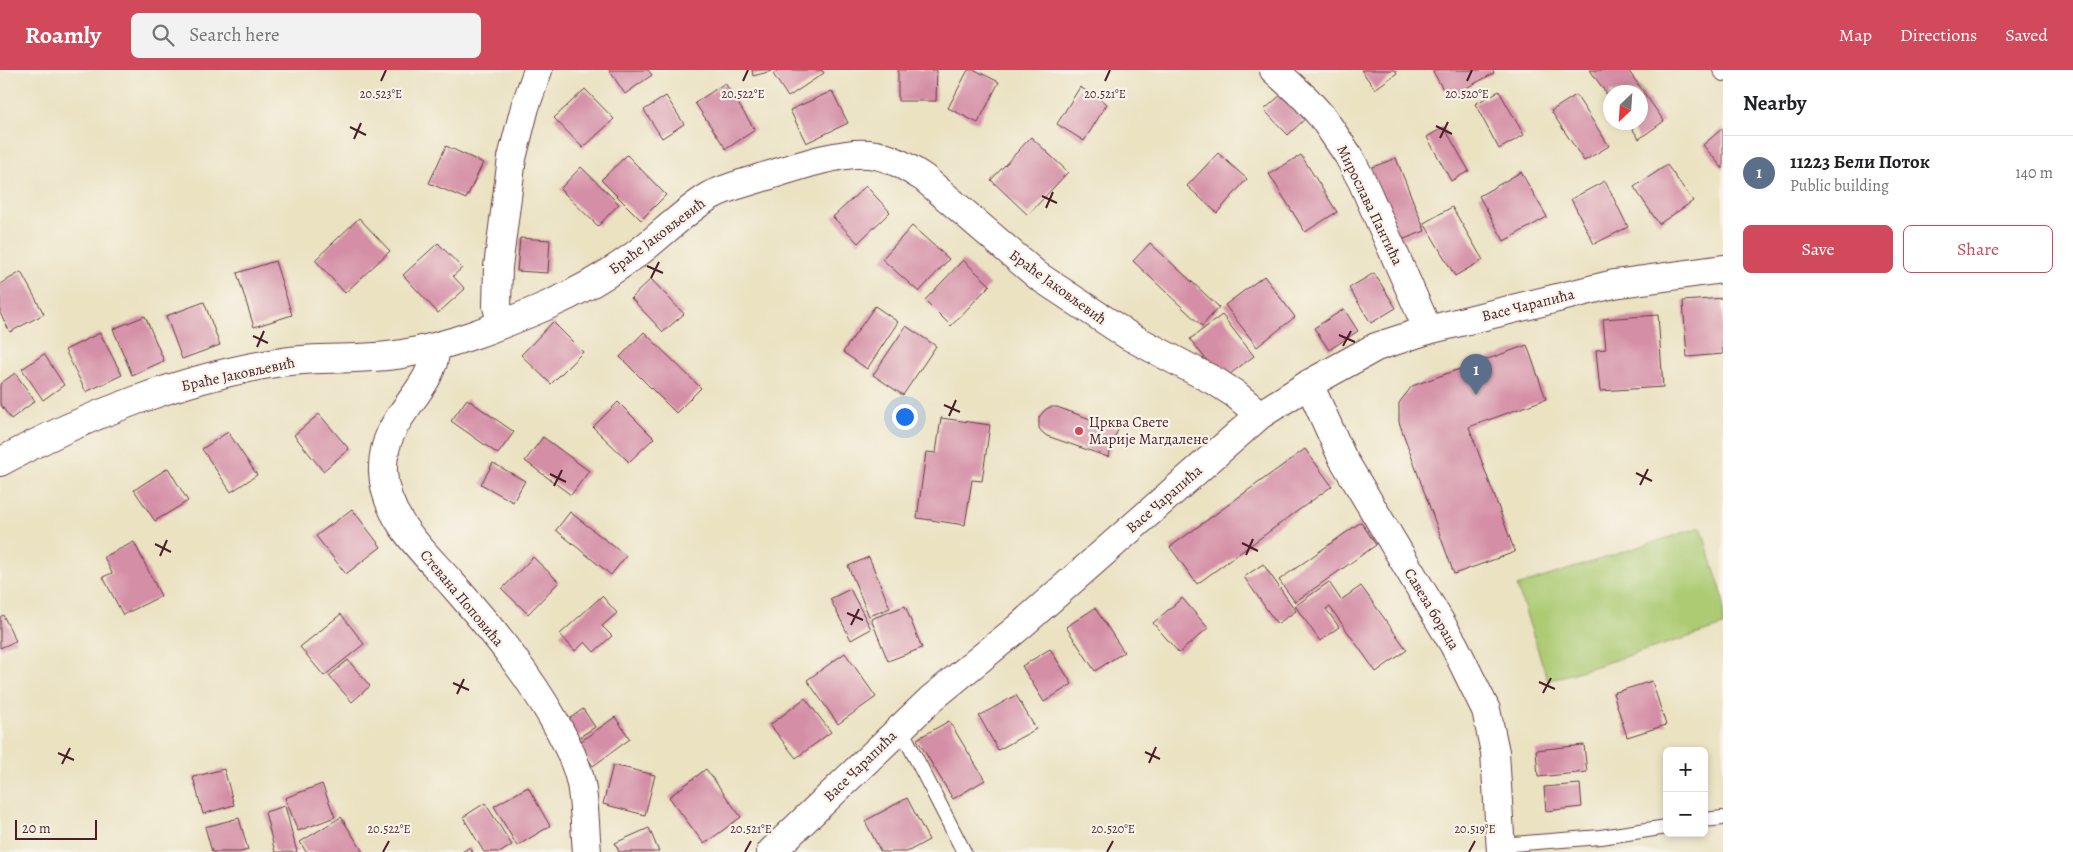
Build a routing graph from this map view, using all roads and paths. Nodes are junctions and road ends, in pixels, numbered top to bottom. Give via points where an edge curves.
1 (538, 70) edge
2 (1274, 70) edge
3 (1720, 70) edge
4 (1723, 74) edge
5 (1723, 269) edge
6 (501, 324) junction
7 (1428, 330) junction
8 (436, 347) junction
9 (1309, 384) junction
10 (1260, 415) junction
11 (0, 462) edge
12 (900, 727) junction
13 (1723, 818) edge
14 (1708, 820) edge
15 (1663, 828) edge
16 (1501, 848) edge
17 (587, 852) edge
18 (771, 852) edge
19 (964, 852) edge

1 - 6 street via 512,158 498,267 497,306
2 - 7 street, Мирослава Пантића via 1323,118 1348,155
3 - 4 lane
5 - 7 street, Васе Чарапића via 1614,284
6 - 8 street, Браће Јаковљевић
6 - 10 street, Браће Јаковљевић via 599,279 711,196 794,168 870,154 904,165 924,178 1046,281 1129,336 1218,383
7 - 9 street, Васе Чарапића via 1376,347
8 - 11 street, Браће Јаковљевић via 382,357 284,362 190,382 124,405
8 - 17 street, Стевана Поповића via 432,370 395,422 387,440 383,455 388,497 397,517 423,552 514,659 560,733 580,784
9 - 10 street, Васе Чарапића
9 - 16 street, Савеза бораца via 1342,457 1454,645 1486,710 1495,752
10 - 12 street, Васе Чарапића
12 - 18 street, Васе Чарапића
12 - 19 lane
13 - 14 lane
15 - 16 lane

